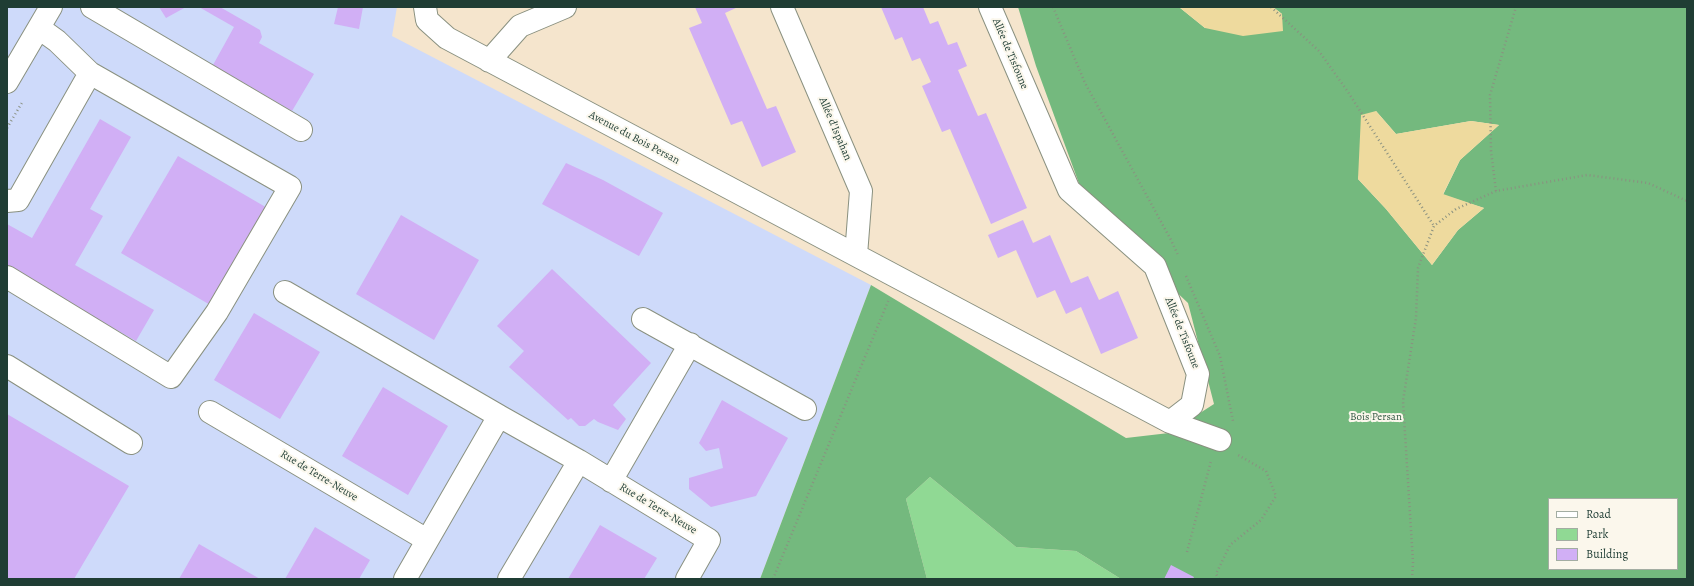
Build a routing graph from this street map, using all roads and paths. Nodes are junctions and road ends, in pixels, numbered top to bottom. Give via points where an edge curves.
1 (51, 7) edge
2 (92, 7) edge
3 (425, 7) edge
4 (565, 7) edge
5 (782, 7) edge
6 (990, 7) edge
7 (1053, 7) edge
8 (1271, 7) edge
9 (1516, 7) edge
10 (39, 28) junction
11 (489, 60) junction
12 (90, 73) junction
13 (7, 82) edge
14 (301, 130) dead end
15 (1496, 191) junction
16 (7, 201) edge
17 (1687, 201) edge
18 (1434, 226) junction
19 (856, 255) junction
20 (1180, 262) dead end
21 (1184, 269) dead end
22 (7, 276) edge
23 (898, 278) junction
24 (285, 292) dead end
25 (642, 319) dead end
26 (690, 344) junction
27 (7, 366) edge
28 (805, 409) dead end
29 (210, 412) dead end
30 (499, 416) junction
31 (1170, 422) junction
32 (1234, 422) dead end
33 (1219, 440) junction
34 (131, 443) dead end
35 (1240, 451) dead end
36 (1241, 458) junction
37 (579, 461) junction
38 (611, 481) junction
39 (427, 540) junction
40 (1186, 552) dead end
41 (405, 579) edge
42 (509, 579) edge
43 (687, 579) edge
44 (773, 579) edge
45 (1218, 579) edge
46 (1412, 579) edge

1 - 10 street
2 - 14 street
3 - 11 street, Avenue du Bois Persan via 427,20 447,38
4 - 11 street via 520,26
5 - 19 street, Allée d'Ispahan via 861,191
6 - 31 street, Allée de Tisfoune via 1068,190 1155,266 1198,374 1192,405
7 - 20 path via 1085,83 1171,240
8 - 18 path via 1319,51
9 - 15 path via 1490,95 1491,151
10 - 12 street via 57,41
10 - 13 street
11 - 19 street, Avenue du Bois Persan
12 - 16 street via 18,200
12 - 22 street via 290,187 217,312 171,377
15 - 17 path via 1587,175 1648,183
15 - 18 path via 1456,209
18 - 46 path via 1418,268 1416,318 1403,401 1414,562
19 - 23 street
21 - 32 path via 1220,356
23 - 31 street
23 - 44 path
24 - 30 street, Rue de Terre-Neuve
25 - 26 street
26 - 28 street
26 - 38 street, Rue de Terre-Neuve
27 - 34 street
29 - 39 street, Rue de Terre-Neuve
30 - 37 street, Rue de Terre-Neuve
30 - 39 street
31 - 33 street
33 - 36 path
33 - 40 path
35 - 36 path
36 - 45 path via 1266,471 1276,496 1261,520 1230,545 1216,574
37 - 38 street, Rue de Terre-Neuve
37 - 42 street
38 - 43 street, Rue de Terre-Neuve via 709,540
39 - 41 street

